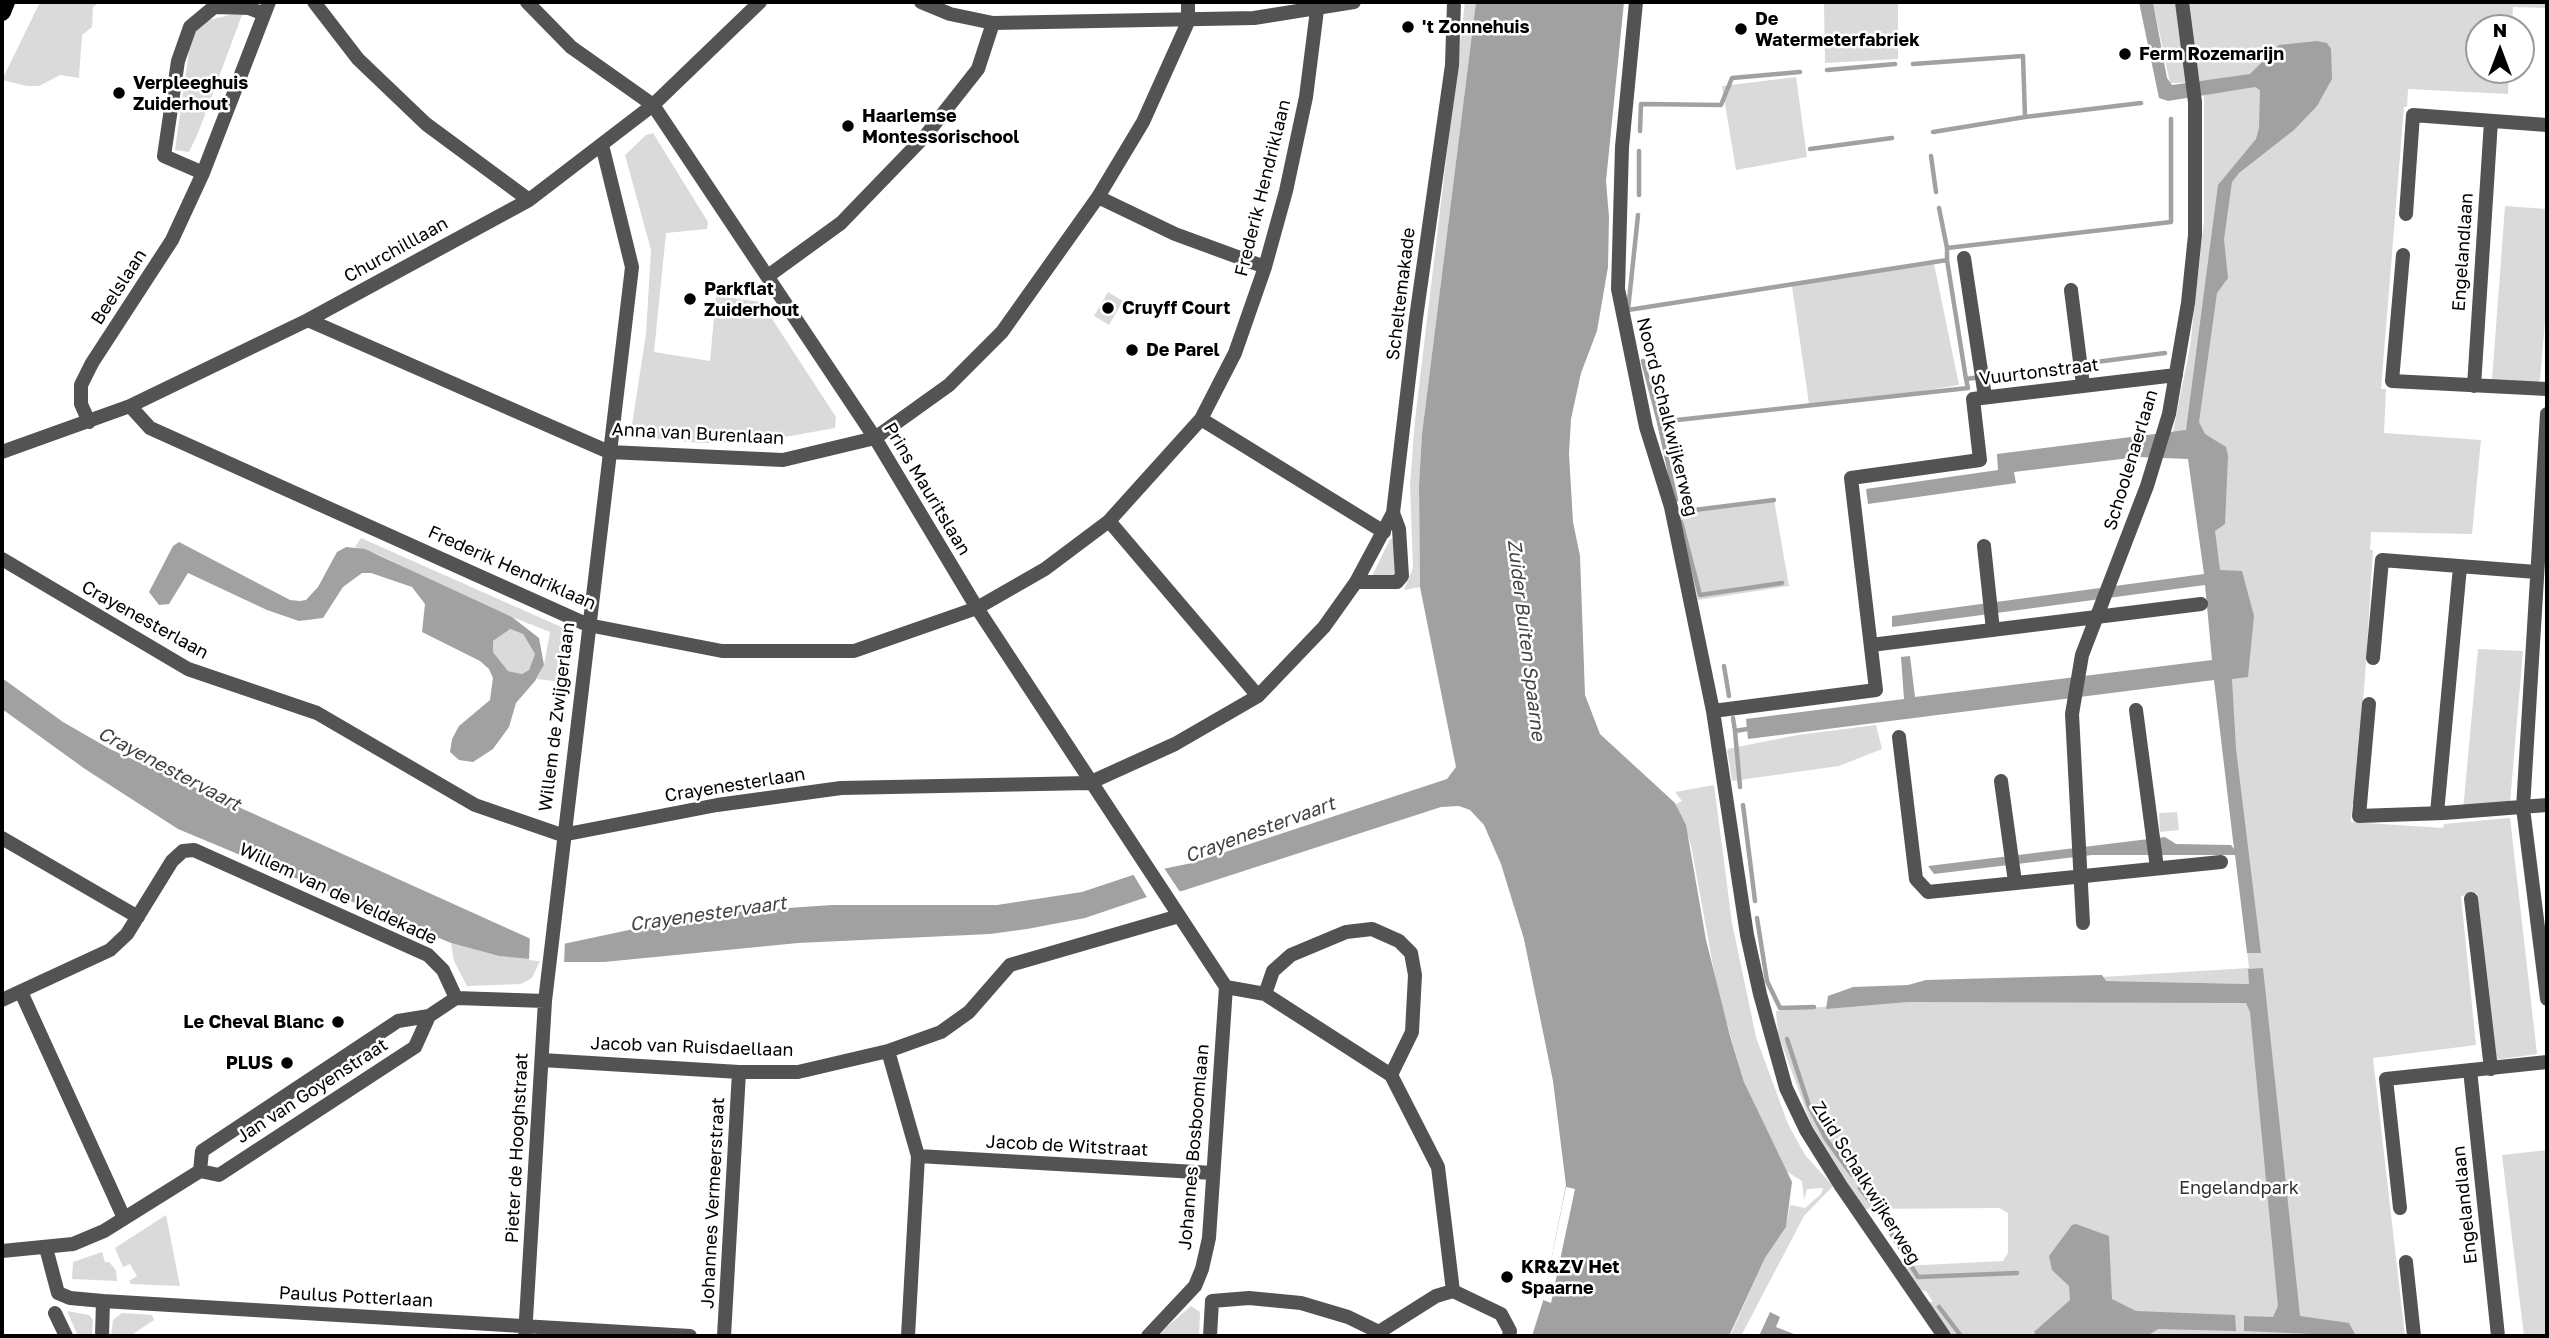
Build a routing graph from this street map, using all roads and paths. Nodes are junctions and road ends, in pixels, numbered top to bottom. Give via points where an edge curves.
1 (6, 2) edge
2 (314, 2) edge
3 (527, 2) edge
4 (760, 2) edge
5 (920, 2) edge
6 (1188, 2) edge
7 (1354, 2) edge
8 (1454, 2) edge
9 (1636, 2) edge
10 (2182, 2) edge
11 (267, 8) edge
12 (1317, 9) junction
13 (2, 12) edge
14 (1188, 22) junction
15 (993, 23) junction
16 (653, 104) junction
17 (2491, 121) junction
18 (2547, 125) edge
19 (602, 145) junction
20 (203, 173) junction
21 (1098, 197) junction
22 (529, 200) junction
23 (2406, 214) dead end
24 (2403, 255) dead end
25 (1964, 258) dead end
26 (1265, 267) junction
27 (768, 276) junction
28 (2071, 290) dead end
29 (308, 320) junction
30 (2176, 375) junction
31 (2082, 381) junction
32 (2474, 386) junction
33 (2547, 389) edge
34 (1984, 392) junction
35 (130, 406) junction
36 (2547, 414) edge
37 (1201, 419) junction
38 (89, 422) junction
39 (875, 438) junction
40 (2, 452) edge
41 (609, 452) junction
42 (1393, 513) junction
43 (1109, 521) junction
44 (1384, 532) junction
45 (1984, 547) dead end
46 (2, 559) edge
47 (2460, 567) junction
48 (2536, 572) junction
49 (1356, 582) junction
50 (2201, 604) dead end
51 (977, 608) junction
52 (2101, 611) junction
53 (588, 625) junction
54 (1992, 626) junction
55 (1871, 645) junction
56 (2373, 658) dead end
57 (1258, 696) junction
58 (2369, 704) dead end
59 (2136, 710) dead end
60 (1713, 711) junction
61 (1899, 737) dead end
62 (2001, 781) dead end
63 (1089, 783) junction
64 (2547, 805) edge
65 (2523, 808) junction
66 (2437, 813) junction
67 (562, 835) junction
68 (1734, 836) joint
69 (2, 838) edge
70 (2221, 862) dead end
71 (2156, 863) junction
72 (2081, 870) junction
73 (2015, 878) junction
74 (2471, 899) dead end
75 (138, 916) junction
76 (1178, 916) junction
77 (2083, 923) dead end
78 (550, 962) joint
79 (1226, 987) junction
80 (21, 992) junction
81 (1265, 994) junction
82 (456, 998) junction
83 (2547, 999) edge
84 (2, 1000) edge
85 (545, 1001) junction
86 (429, 1016) junction
87 (888, 1051) junction
88 (542, 1060) junction
89 (2547, 1062) edge
90 (2491, 1069) junction
91 (2470, 1070) junction
92 (739, 1072) junction
93 (1391, 1075) junction
94 (918, 1156) junction
95 (196, 1173) junction
96 (1213, 1173) junction
97 (2400, 1208) dead end
98 (124, 1218) junction
99 (46, 1248) junction
100 (2, 1251) edge
101 (2406, 1262) dead end
102 (1195, 1286) junction
103 (1454, 1291) junction
104 (103, 1301) junction
105 (1212, 1301) junction
106 (55, 1313) dead end
107 (525, 1331) edge
108 (1378, 1334) edge
109 (66, 1336) edge
110 (102, 1336) edge
111 (690, 1336) edge
112 (724, 1336) edge
113 (908, 1336) edge
114 (1148, 1336) edge
115 (1210, 1336) edge
116 (1509, 1336) edge
117 (1944, 1336) edge
118 (2414, 1336) edge
119 (2498, 1336) edge

1 - 13 main road
2 - 22 street via 358,59 426,124
3 - 16 street via 571,47
4 - 16 street, Churchilllaan
5 - 15 street via 950,15
6 - 14 street
7 - 12 street
8 - 42 street, Scheltemakade via 1452,65
9 - 60 street, Noord Schalkwijkerweg via 1622,147 1618,289 1646,427 1671,507
10 - 30 street, Schoolenaerlaan via 2194,78 2195,235
11 - 20 street, Beelslaan
11 - 20 street, Beelslaan via 214,6 190,27 178,61 164,156
12 - 14 street
12 - 26 street, Frederik Hendriklaan via 1306,97
14 - 15 street
14 - 21 street, Anna van Burenlaan via 1143,122
15 - 27 street via 978,69 926,135 841,223
16 - 19 street, Churchilllaan
16 - 27 street, Prins Mauritslaan
17 - 18 street
17 - 23 street via 2413,115
17 - 32 street, Engelandlaan
19 - 22 street, Churchilllaan
19 - 41 street, Willem de Zwijgerlaan via 632,267
20 - 38 street, Beelslaan via 172,240 92,363 82,385 82,404
21 - 26 street via 1175,234
21 - 39 street, Anna van Burenlaan via 1002,332 949,385
22 - 29 street, Churchilllaan
24 - 32 street via 2392,381
25 - 34 street
26 - 37 street, Frederik Hendriklaan via 1236,353
27 - 39 street, Prins Mauritslaan
28 - 31 street
29 - 35 street, Churchilllaan
29 - 41 street, Anna van Burenlaan
30 - 31 street, Vuurtonstraat
30 - 52 street, Schoolenaerlaan via 2153,465
31 - 34 street, Vuurtonstraat
32 - 33 street
34 - 55 street, Vuurtonstraat via 1973,399 1980,460 1851,478
35 - 38 street, Churchilllaan
35 - 53 street, Frederik Hendriklaan via 150,428
36 - 48 street
37 - 43 street, Frederik Hendriklaan
37 - 44 street
38 - 40 street, Churchilllaan
39 - 41 street, Anna van Burenlaan via 783,460
39 - 51 street, Prins Mauritslaan
41 - 53 street, Willem de Zwijgerlaan
42 - 44 street, Scheltemakade
42 - 49 street via 1399,529 1402,576 1396,582
43 - 51 street, Frederik Hendriklaan via 1045,569
43 - 57 street
44 - 49 street, Scheltemakade
45 - 54 street
46 - 67 street, Crayenesterlaan via 188,669 317,713 475,805
47 - 48 street
47 - 56 street via 2382,560
47 - 66 street
48 - 65 street
49 - 57 street, Crayenesterlaan via 1324,627
50 - 52 street
51 - 53 street, Frederik Hendriklaan via 855,651 722,651
51 - 63 street, Prins Mauritslaan
52 - 54 street
52 - 72 street, Schoolenaerlaan via 2080,665 2072,714
53 - 67 street, Willem de Zwijgerlaan
54 - 55 street
55 - 60 street via 1876,691
57 - 63 street, Crayenesterlaan via 1175,744
58 - 66 street via 2358,816
59 - 71 street
60 - 68 street, Noord Schalkwijkerweg
61 - 73 street via 1916,879 1928,892
62 - 73 street
63 - 67 street, Crayenesterlaan via 841,788 718,805
63 - 76 street, Prins Mauritslaan
64 - 65 street
65 - 66 street
65 - 83 street
67 - 78 street, Willem de Zwijgerlaan
68 - 117 street, Zuid Schalkwijkerweg via 1746,935 1786,1088 1840,1186
69 - 75 street
70 - 71 street
71 - 72 street
72 - 73 street
72 - 77 street, Schoolenaerlaan
74 - 90 street
75 - 80 street via 110,950
75 - 82 street, Willem van de Veldekade via 172,861 183,851 205,855 428,955 443,970
76 - 79 street, Prins Mauritslaan
76 - 87 street, Jacob van Ruisdaellaan via 1010,965 969,1012 941,1032
78 - 85 street, Pieter de Hooghstraat
79 - 81 street
79 - 96 street, Johannes Bosboomlaan
80 - 84 street
80 - 98 street
81 - 93 street
81 - 93 street via 1273,971 1292,955 1346,932 1372,929 1399,941 1411,953 1415,975 1412,1032
82 - 85 street
82 - 86 street, Jan van Goyenstraat
85 - 88 street, Pieter de Hooghstraat
86 - 95 street, Jan van Goyenstraat via 398,1021 202,1151
86 - 95 street, Jan van Goyenstraat via 415,1047 219,1175
87 - 92 street, Jacob van Ruisdaellaan via 798,1072
87 - 94 street
88 - 92 street, Jacob van Ruisdaellaan
88 - 107 street, Pieter de Hooghstraat
89 - 90 street
90 - 91 street
91 - 97 street via 2386,1079
91 - 119 street, Engelandlaan
92 - 112 street, Johannes Vermeerstraat
93 - 103 street via 1438,1167
94 - 96 street, Jacob de Witstraat
94 - 113 street
95 - 98 street
96 - 102 street, Johannes Bosboomlaan via 1209,1238
98 - 99 street via 73,1244
99 - 100 street
99 - 104 street, Paulus Potterlaan via 58,1293
101 - 118 street
102 - 105 street
102 - 114 street
103 - 108 street via 1436,1296
103 - 116 street via 1501,1314
104 - 107 street, Paulus Potterlaan
104 - 110 street
105 - 108 street via 1249,1298 1301,1303 1348,1317
105 - 115 street
106 - 109 street
107 - 111 street, Paulus Potterlaan

